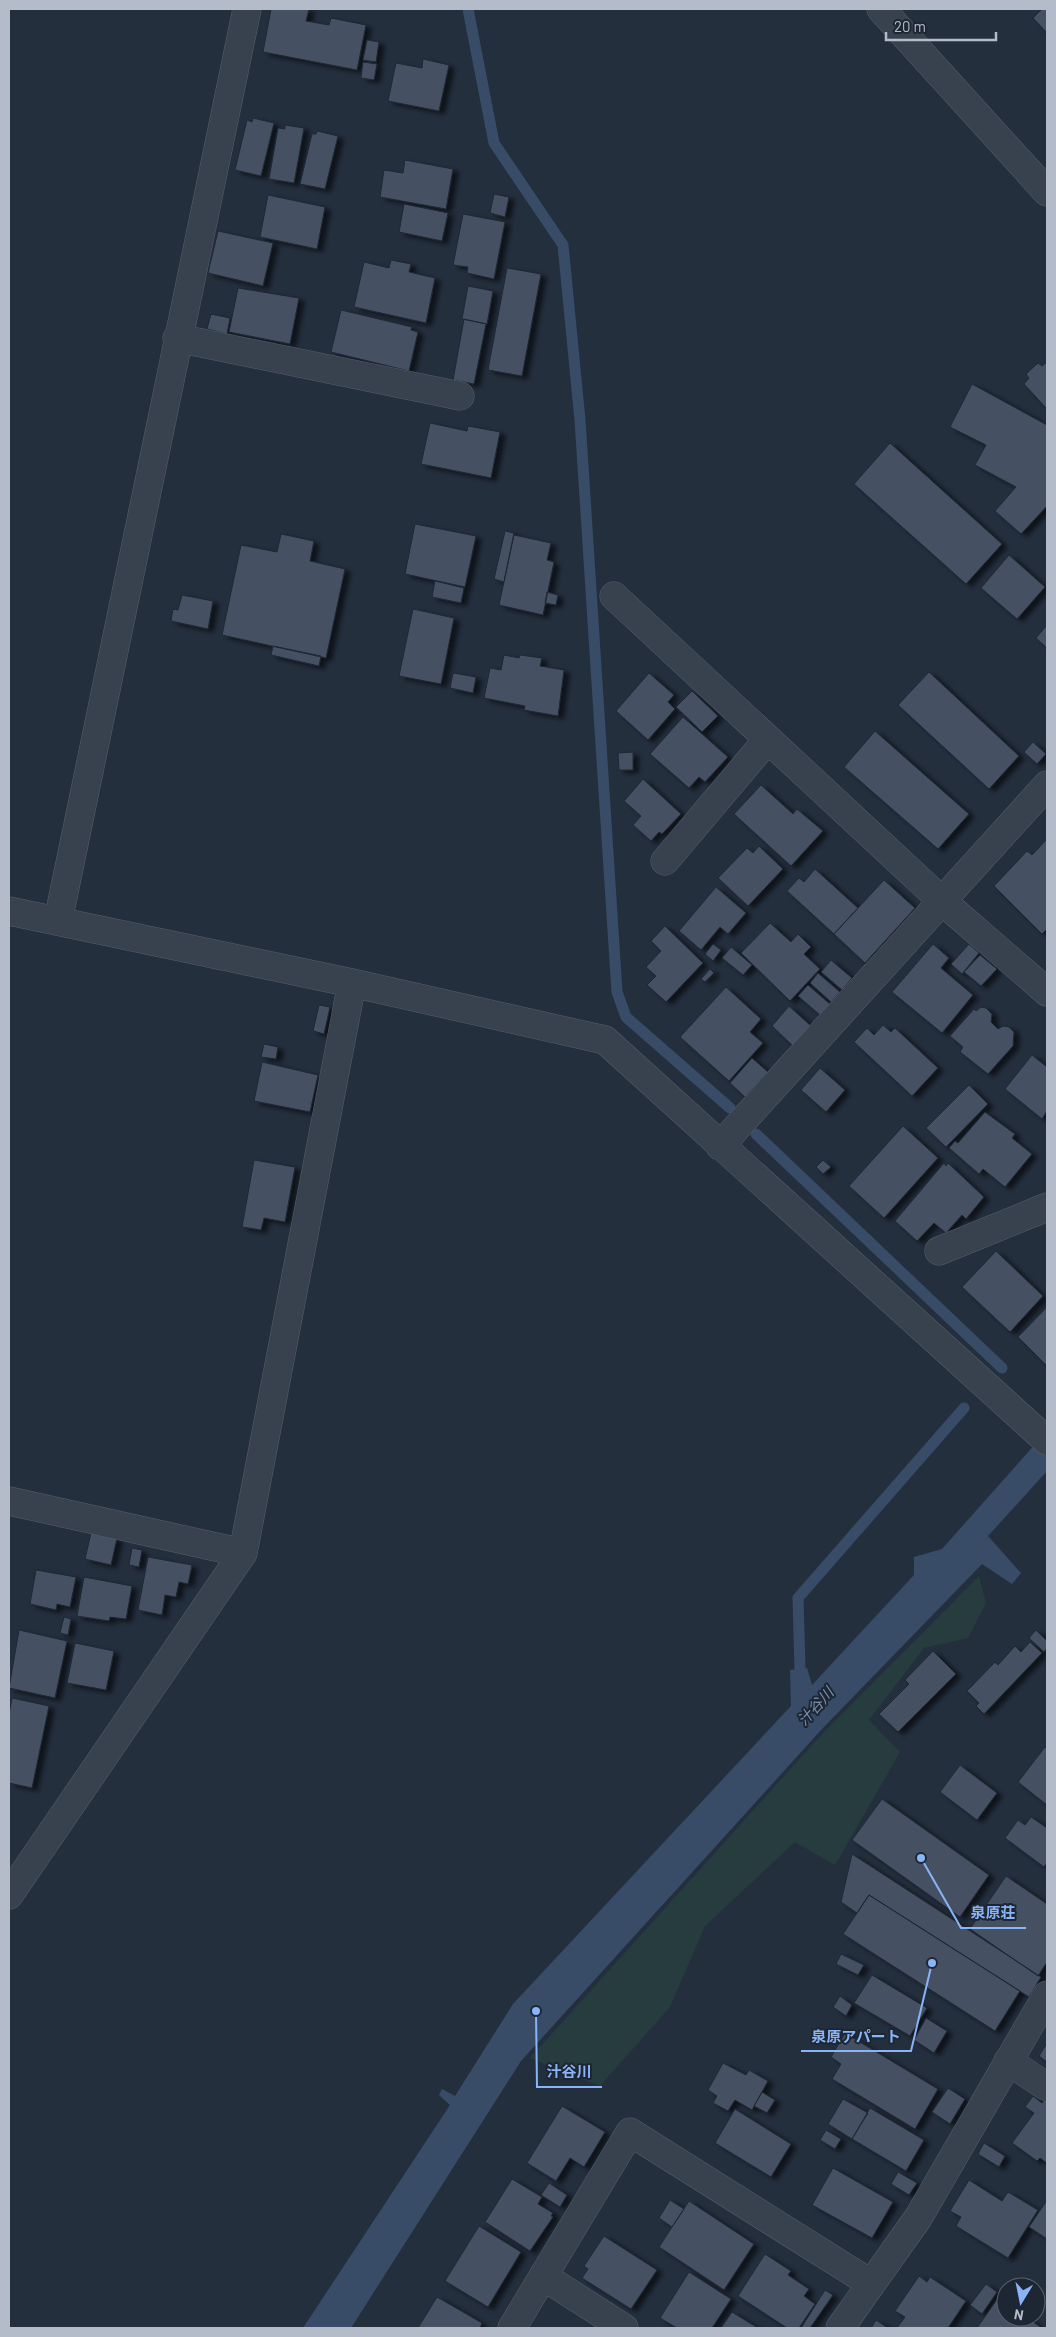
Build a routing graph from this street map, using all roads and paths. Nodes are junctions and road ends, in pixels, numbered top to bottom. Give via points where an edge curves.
1 (247, 9) edge
2 (881, 9) edge
3 (1047, 192) edge
4 (177, 338) junction
5 (460, 396) dead end
6 (614, 596) dead end
7 (768, 739) junction
8 (1047, 785) edge
9 (665, 861) dead end
10 (942, 901) junction
11 (9, 910) edge
12 (58, 921) junction
13 (352, 983) junction
14 (1047, 992) edge
15 (720, 1146) junction
16 (1047, 1206) edge
17 (939, 1251) dead end
18 (1047, 1440) edge
19 (9, 1501) edge
20 (243, 1553) junction
21 (9, 1896) edge
22 (1047, 1995) edge
23 (1008, 2062) junction
24 (1047, 2087) edge
25 (543, 2276) junction
26 (870, 2283) junction
27 (512, 2328) edge
28 (624, 2328) edge
29 (840, 2328) edge

1 - 4 street
2 - 3 street
4 - 5 street
4 - 12 street
6 - 7 street
7 - 9 street
7 - 10 street
8 - 10 street
10 - 14 street
10 - 15 street
11 - 12 street
12 - 13 street
13 - 15 street via 605,1040
13 - 20 street
15 - 18 street
16 - 17 street
19 - 20 street
20 - 21 street
22 - 23 street
23 - 24 street
23 - 26 street via 918,2218
25 - 26 street via 630,2132
25 - 27 street
25 - 28 street
26 - 29 street

